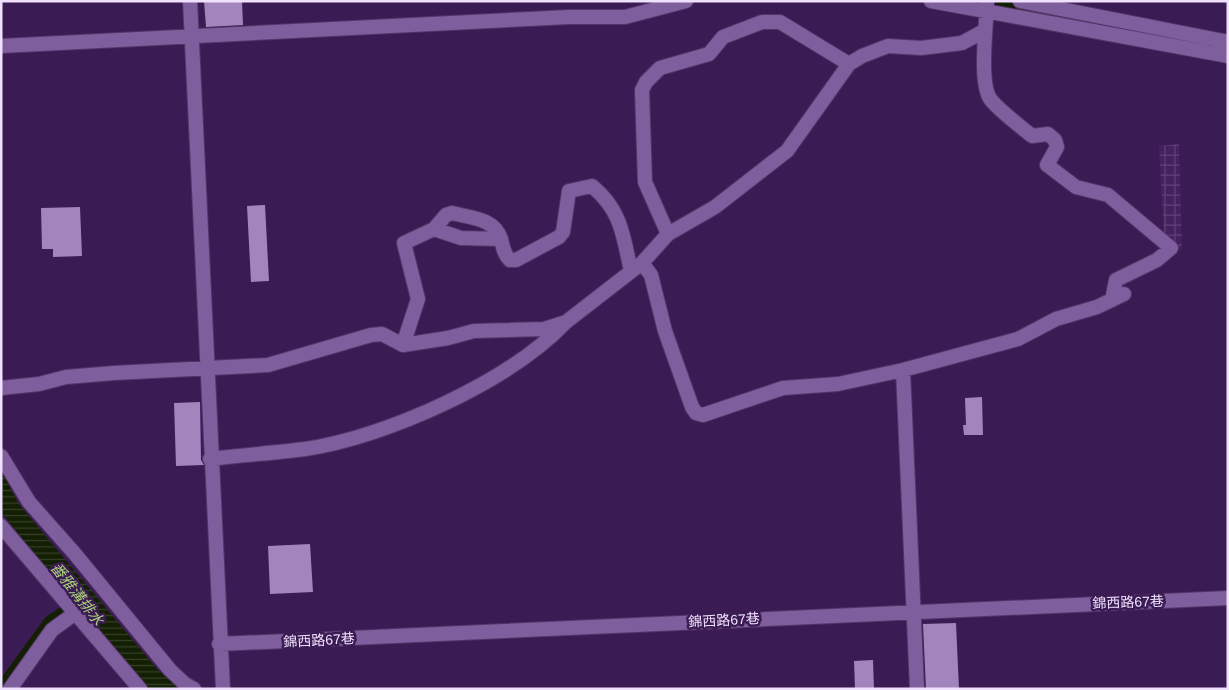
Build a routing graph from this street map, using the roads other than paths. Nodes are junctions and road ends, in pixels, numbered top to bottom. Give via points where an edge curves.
1 (190, 1) edge
2 (686, 1) edge
3 (931, 1) edge
4 (1020, 1) edge
5 (987, 7) edge
6 (984, 31) junction
7 (192, 36) junction
8 (1228, 42) edge
9 (1, 46) edge
10 (1228, 56) edge
11 (849, 64) junction
12 (434, 229) junction
13 (668, 234) junction
14 (500, 239) junction
15 (642, 263) junction
16 (631, 272) junction
17 (566, 322) junction
18 (403, 345) junction
19 (208, 367) junction
20 (903, 370) junction
21 (1, 388) edge
22 (1, 456) edge
23 (210, 459) junction
24 (1, 526) edge
25 (1228, 598) edge
26 (912, 611) junction
27 (74, 614) junction
28 (219, 644) junction
29 (10, 689) edge
30 (140, 689) edge
31 (194, 689) edge
32 (223, 689) edge
33 (917, 689) edge

1 - 7 street
2 - 7 street via 625,17
3 - 5 street
4 - 8 street
5 - 6 street
5 - 10 street
6 - 11 street via 962,43 921,48 888,46
6 - 20 street via 987,91 992,100 1032,136 1048,134 1055,140 1057,147 1047,165 1076,187 1108,195 1171,248 1158,260 1116,280 1118,297 1097,307 1056,318 1018,339
7 - 9 street
7 - 19 street
11 - 13 street via 787,151 715,207
11 - 13 street via 780,22 772,21 723,36 709,54 660,68 642,90 645,182
12 - 14 street via 461,238
12 - 14 street via 446,214 452,213 492,224 497,228
12 - 18 street via 404,243 418,299
13 - 15 street
14 - 16 street via 506,256 516,260 559,237 565,228 569,191 592,186 609,200 617,216
15 - 16 street
15 - 20 street via 650,276 665,331 692,407 698,414 707,415 783,388 838,384
16 - 17 street
17 - 18 street via 544,329 474,331
17 - 23 street via 527,358 460,395 376,432 306,448
18 - 19 street via 382,334 371,335 268,365
19 - 21 street via 66,377
19 - 23 street
20 - 26 street
22 - 31 street via 29,502 170,670
23 - 28 street
24 - 27 street
25 - 26 street, 錦西路67巷
26 - 28 street, 錦西路67巷
26 - 33 street
27 - 29 street via 52,630
27 - 30 street
28 - 32 street

